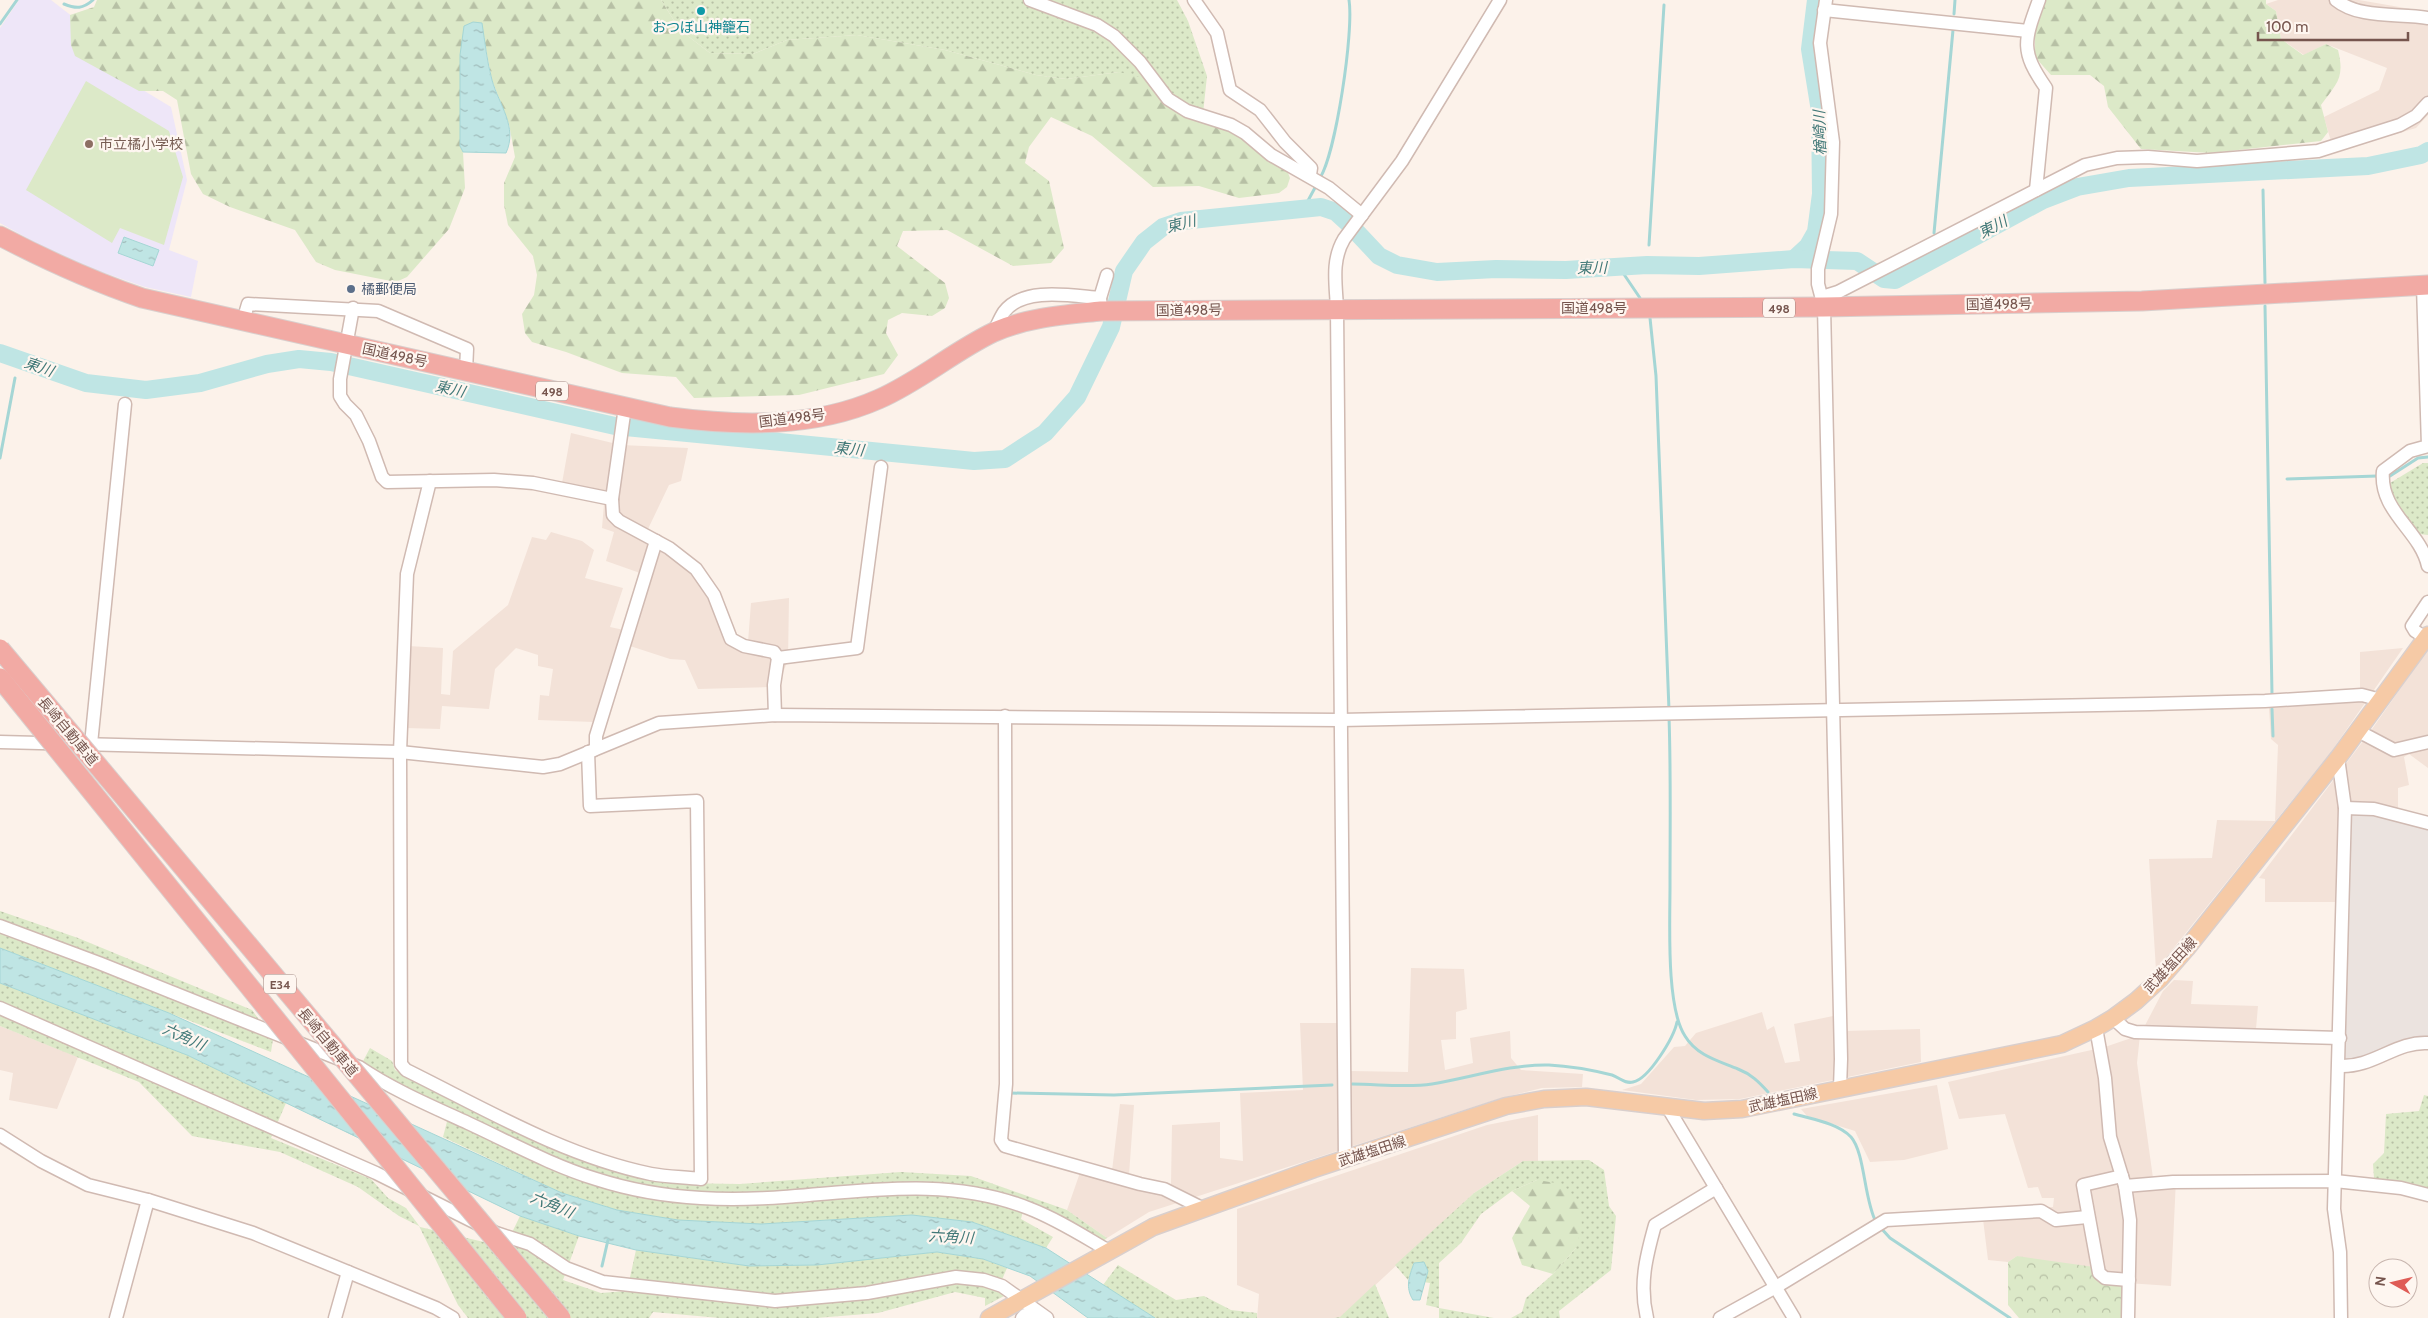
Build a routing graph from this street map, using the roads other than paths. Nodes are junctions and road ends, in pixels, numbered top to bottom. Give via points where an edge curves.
1 (1030, 0) edge
2 (1194, 0) edge
3 (1500, 0) edge
4 (2039, 0) edge
5 (2336, 0) edge
6 (1825, 5) edge
7 (2428, 18) edge
8 (2028, 31) junction
9 (2428, 103) edge
10 (1310, 175) junction
11 (2036, 190) junction
12 (1361, 217) junction
13 (0, 236) edge
14 (1107, 275) dead end
15 (2425, 285) edge
16 (1823, 302) junction
17 (1101, 305) junction
18 (353, 308) junction
19 (1337, 309) junction
20 (243, 321) junction
21 (347, 350) junction
22 (466, 371) junction
23 (125, 404) dead end
24 (625, 412) junction
25 (881, 467) dead end
26 (430, 481) junction
27 (612, 499) junction
28 (656, 541) junction
29 (2428, 566) edge
30 (2428, 602) edge
31 (2427, 636) edge
32 (0, 649) edge
33 (778, 658) junction
34 (0, 678) edge
35 (2381, 700) junction
36 (1832, 710) junction
37 (775, 715) junction
38 (1005, 716) junction
39 (1340, 720) junction
40 (2358, 731) junction
41 (0, 742) edge
42 (2428, 742) edge
43 (92, 744) junction
44 (592, 750) junction
45 (400, 752) junction
46 (2338, 758) junction
47 (2345, 808) junction
48 (2428, 822) edge
49 (0, 926) edge
50 (0, 1008) edge
51 (2113, 1018) junction
52 (2096, 1028) junction
53 (2340, 1038) junction
54 (2428, 1043) edge
55 (2339, 1066) junction
56 (1840, 1088) junction
57 (1668, 1108) junction
58 (0, 1135) edge
59 (1345, 1160) junction
60 (2123, 1181) junction
61 (2335, 1181) junction
62 (1716, 1188) junction
63 (2428, 1195) edge
64 (148, 1200) junction
65 (1202, 1208) junction
66 (2087, 1217) junction
67 (1107, 1252) junction
68 (348, 1272) junction
69 (2129, 1280) junction
70 (1776, 1287) junction
71 (1024, 1298) junction
72 (116, 1318) edge
73 (335, 1318) edge
74 (453, 1318) edge
75 (517, 1318) edge
76 (561, 1318) edge
77 (989, 1318) edge
78 (1022, 1318) edge
79 (1032, 1318) edge
80 (1047, 1318) edge
81 (1647, 1318) edge
82 (1720, 1318) edge
83 (1794, 1318) edge
84 (2128, 1318) edge
85 (2341, 1318) edge

1 - 10 street via 1108,32 1125,45 1168,99 1188,111 1231,125 1271,155
2 - 10 street via 1217,33 1230,90 1260,110 1311,168
3 - 12 street via 1402,162
4 - 8 street
5 - 7 street via 2358,11
6 - 8 street
6 - 16 street via 1820,42 1833,150 1831,214 1818,269
8 - 11 street via 2027,53 2046,88
9 - 11 street via 2416,116 2400,125 2318,151 2197,161 2148,156 2117,158 2085,166
10 - 12 street via 1330,188
11 - 16 street via 1864,277
12 - 19 street via 1338,250 1335,266
13 - 20 highway, 国道498号 / 498 via 96,282 142,298
14 - 17 street
15 - 16 highway, 国道498号 / 498 via 2142,301
15 - 29 street via 2428,446 2410,451 2383,472 2382,482 2385,498 2419,542
16 - 19 highway, 国道498号 / 498
16 - 36 street
17 - 19 highway, 国道498号 / 498 via 1129,311
17 - 24 highway, 国道498号 / 498 via 1033,318 993,333 878,400 816,417 744,423
18 - 20 street via 248,304
18 - 21 street
18 - 22 street via 378,311 467,348
19 - 39 street
20 - 21 highway, 国道498号 / 498
21 - 22 highway, 国道498号 / 498
21 - 26 street via 340,379 340,396 356,415 382,477 386,482 395,483
22 - 24 highway, 国道498号 / 498
23 - 43 street
24 - 27 street
25 - 33 street via 857,648
26 - 27 street via 533,483
26 - 45 street via 407,574
27 - 28 street via 613,515 619,522
28 - 33 street via 696,569 714,595 731,639 744,646 774,652
28 - 44 street
30 - 31 street via 2412,626
31 - 35 main road, 武雄塩田線
32 - 76 highway, 長崎自動車道 / E34, bridge
33 - 37 street via 774,685
34 - 75 highway, 長崎自動車道 / E34, bridge
35 - 36 street via 2362,695 2265,702
35 - 40 main road, 武雄塩田線
36 - 39 street
36 - 56 street
37 - 38 street
37 - 44 street via 658,723
38 - 39 street
38 - 65 street via 1006,1084 1001,1140 1005,1146 1164,1189
39 - 59 street
40 - 42 street via 2394,750
40 - 46 main road, 武雄塩田線
41 - 43 street
43 - 45 street
44 - 45 street via 560,764 543,766
44 - 45 street via 590,806 697,801 701,1179 652,1174 600,1160 537,1134 406,1070 401,1064
46 - 47 street
46 - 51 main road, 武雄塩田線 via 2187,948 2160,979
47 - 48 street via 2374,809
47 - 53 street
49 - 67 street via 359,1067 385,1084 594,1179 647,1193 703,1198 766,1198 882,1188 934,1188 984,1195 1028,1208 1062,1224
50 - 71 street via 376,1173 496,1233 530,1244 566,1268 603,1282 775,1301 876,1292 956,1277 984,1280
51 - 52 main road, 武雄塩田線
51 - 53 street via 2125,1029 2135,1032
52 - 56 main road, 武雄塩田線 via 2062,1044
52 - 60 street via 2105,1078 2110,1137
53 - 55 street
54 - 55 street via 2414,1042 2369,1062
55 - 61 street
56 - 57 main road, 武雄塩田線 via 1742,1108 1704,1111
57 - 59 main road, 武雄塩田線 via 1586,1097 1544,1099 1506,1106
57 - 62 street
58 - 64 street via 88,1185
59 - 65 main road, 武雄塩田線
60 - 61 street
60 - 66 street via 2083,1185
60 - 69 street via 2130,1220
61 - 63 street via 2400,1188
61 - 85 street
62 - 70 street
62 - 81 street via 1655,1225 1643,1270 1643,1305
64 - 68 street via 253,1233
64 - 72 street
65 - 67 main road, 武雄塩田線 via 1153,1227
66 - 69 street via 2099,1273 2105,1278
66 - 70 street via 2056,1220 2041,1211 1886,1220
67 - 71 main road, 武雄塩田線
68 - 73 street
68 - 74 street
69 - 84 street
70 - 82 street
70 - 83 street
71 - 77 main road, 武雄塩田線
71 - 80 street
78 - 79 street via 1026,1315

